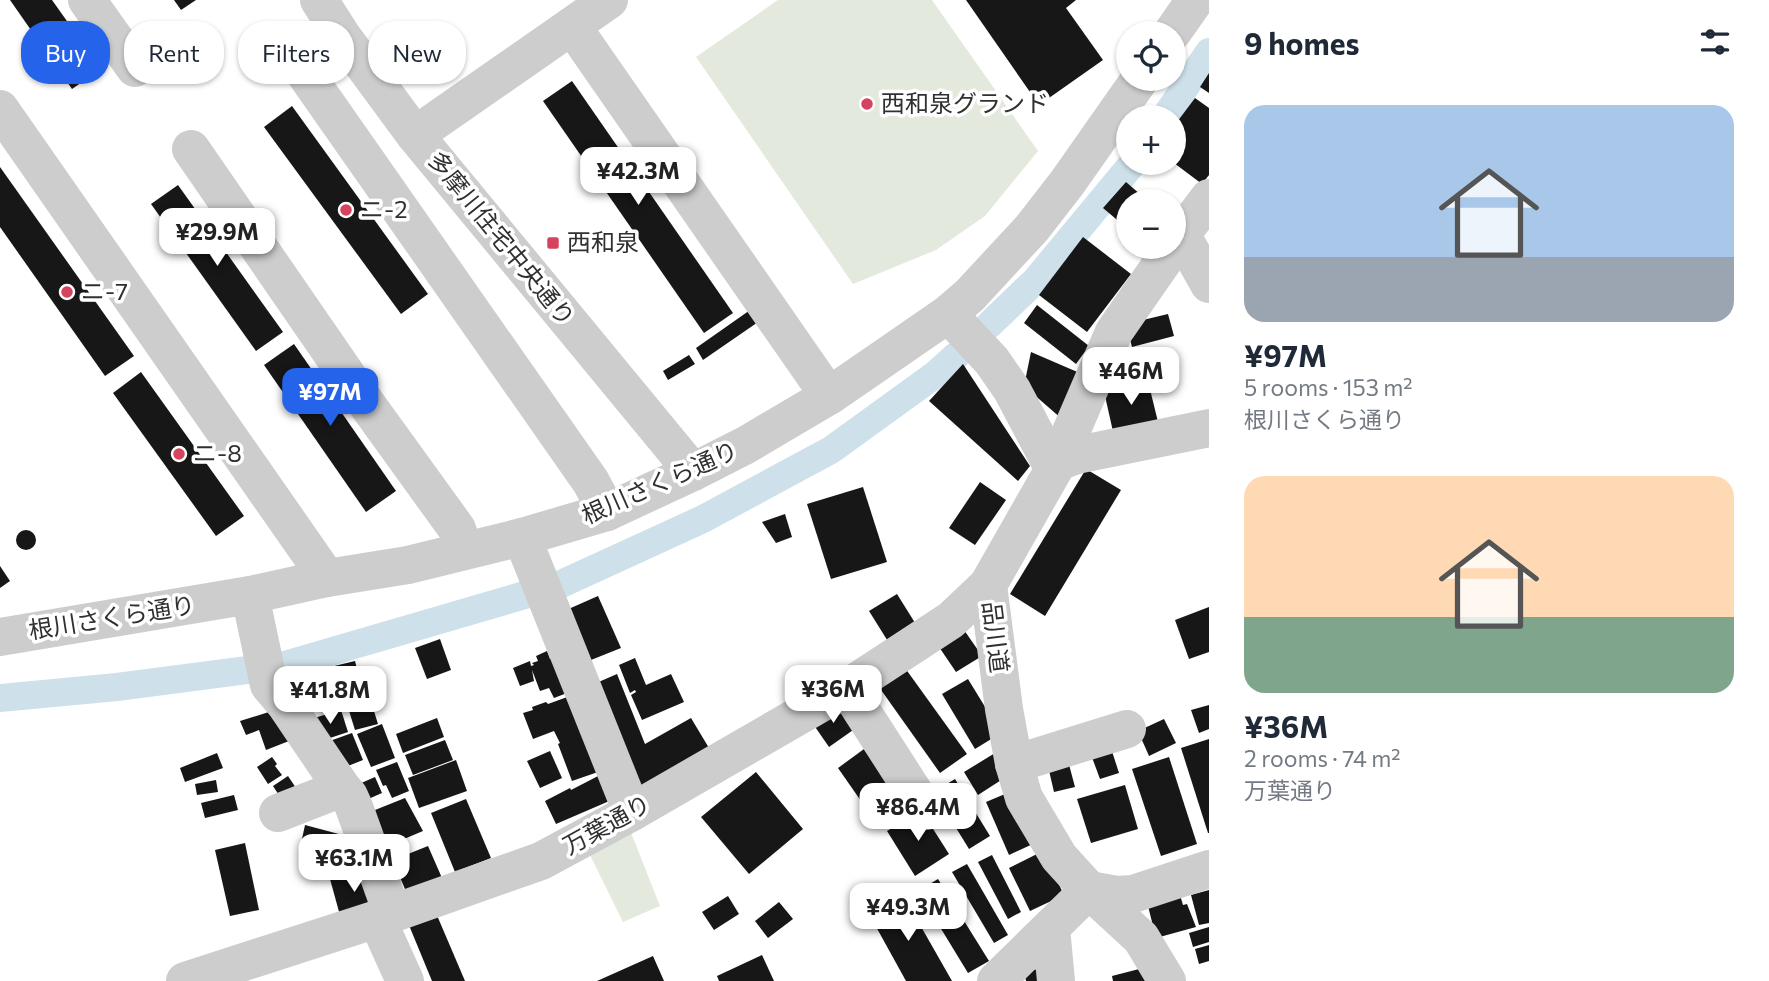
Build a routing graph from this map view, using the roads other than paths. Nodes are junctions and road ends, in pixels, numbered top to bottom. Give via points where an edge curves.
1 (87, 0) edge
2 (318, 0) edge
3 (1195, 0) edge
4 (593, 8) edge
5 (1180, 21) edge
6 (124, 52) edge
7 (312, 84) edge
8 (1132, 91) edge
9 (0, 108) edge
10 (415, 135) junction
11 (191, 149) dead end
12 (1209, 198) edge
13 (1186, 229) edge
14 (1186, 255) edge
15 (1164, 259) edge
16 (1209, 284) edge
17 (948, 314) junction
18 (829, 396) junction
19 (1209, 428) edge
20 (1058, 462) junction
21 (693, 472) junction
22 (607, 512) junction
23 (464, 551) junction
24 (528, 553) junction
25 (327, 578) junction
26 (988, 585) junction
27 (250, 595) junction
28 (0, 637) edge
29 (847, 688) junction
30 (1127, 729) dead end
31 (1014, 764) junction
32 (342, 788) junction
33 (926, 811) dead end
34 (632, 812) junction
35 (278, 813) dead end
36 (1209, 869) edge
37 (1089, 890) junction
38 (385, 916) junction
39 (1051, 928) junction
40 (185, 981) edge
41 (405, 981) edge
42 (996, 981) edge
43 (1056, 981) edge
44 (1167, 981) edge

1 - 6 street
2 - 10 street, 多摩川住宅中央通り
3 - 5 street
4 - 10 street
4 - 18 street
7 - 22 street via 591,482
8 - 17 street, 根川さくら通り via 1032,228
9 - 25 street
10 - 21 street, 多摩川住宅中央通り
11 - 23 street via 457,529
12 - 13 street, 品川道
14 - 16 street
15 - 20 street, 品川道 via 1114,332
17 - 18 street, 根川さくら通り
17 - 20 street via 992,361 1048,458
18 - 21 street, 根川さくら通り
19 - 20 street
20 - 26 street, 品川道
21 - 22 street, 根川さくら通り
22 - 24 street, 根川さくら通り
23 - 24 street, 根川さくら通り
23 - 25 street, 根川さくら通り
24 - 34 street
25 - 27 street, 根川さくら通り
26 - 29 street, 万葉通り via 951,620
26 - 31 street, 品川道
27 - 28 street, 根川さくら通り
27 - 32 street via 265,669
29 - 33 street
29 - 34 street, 万葉通り
30 - 31 street
31 - 37 street, 品川道 via 1024,797 1059,857
32 - 35 street
32 - 38 street via 354,807
34 - 38 street, 万葉通り via 541,861
36 - 37 street via 1133,894
37 - 39 street
37 - 44 street, 品川道 via 1141,938
38 - 40 street, 万葉通り
38 - 41 street
39 - 42 street
39 - 43 street

